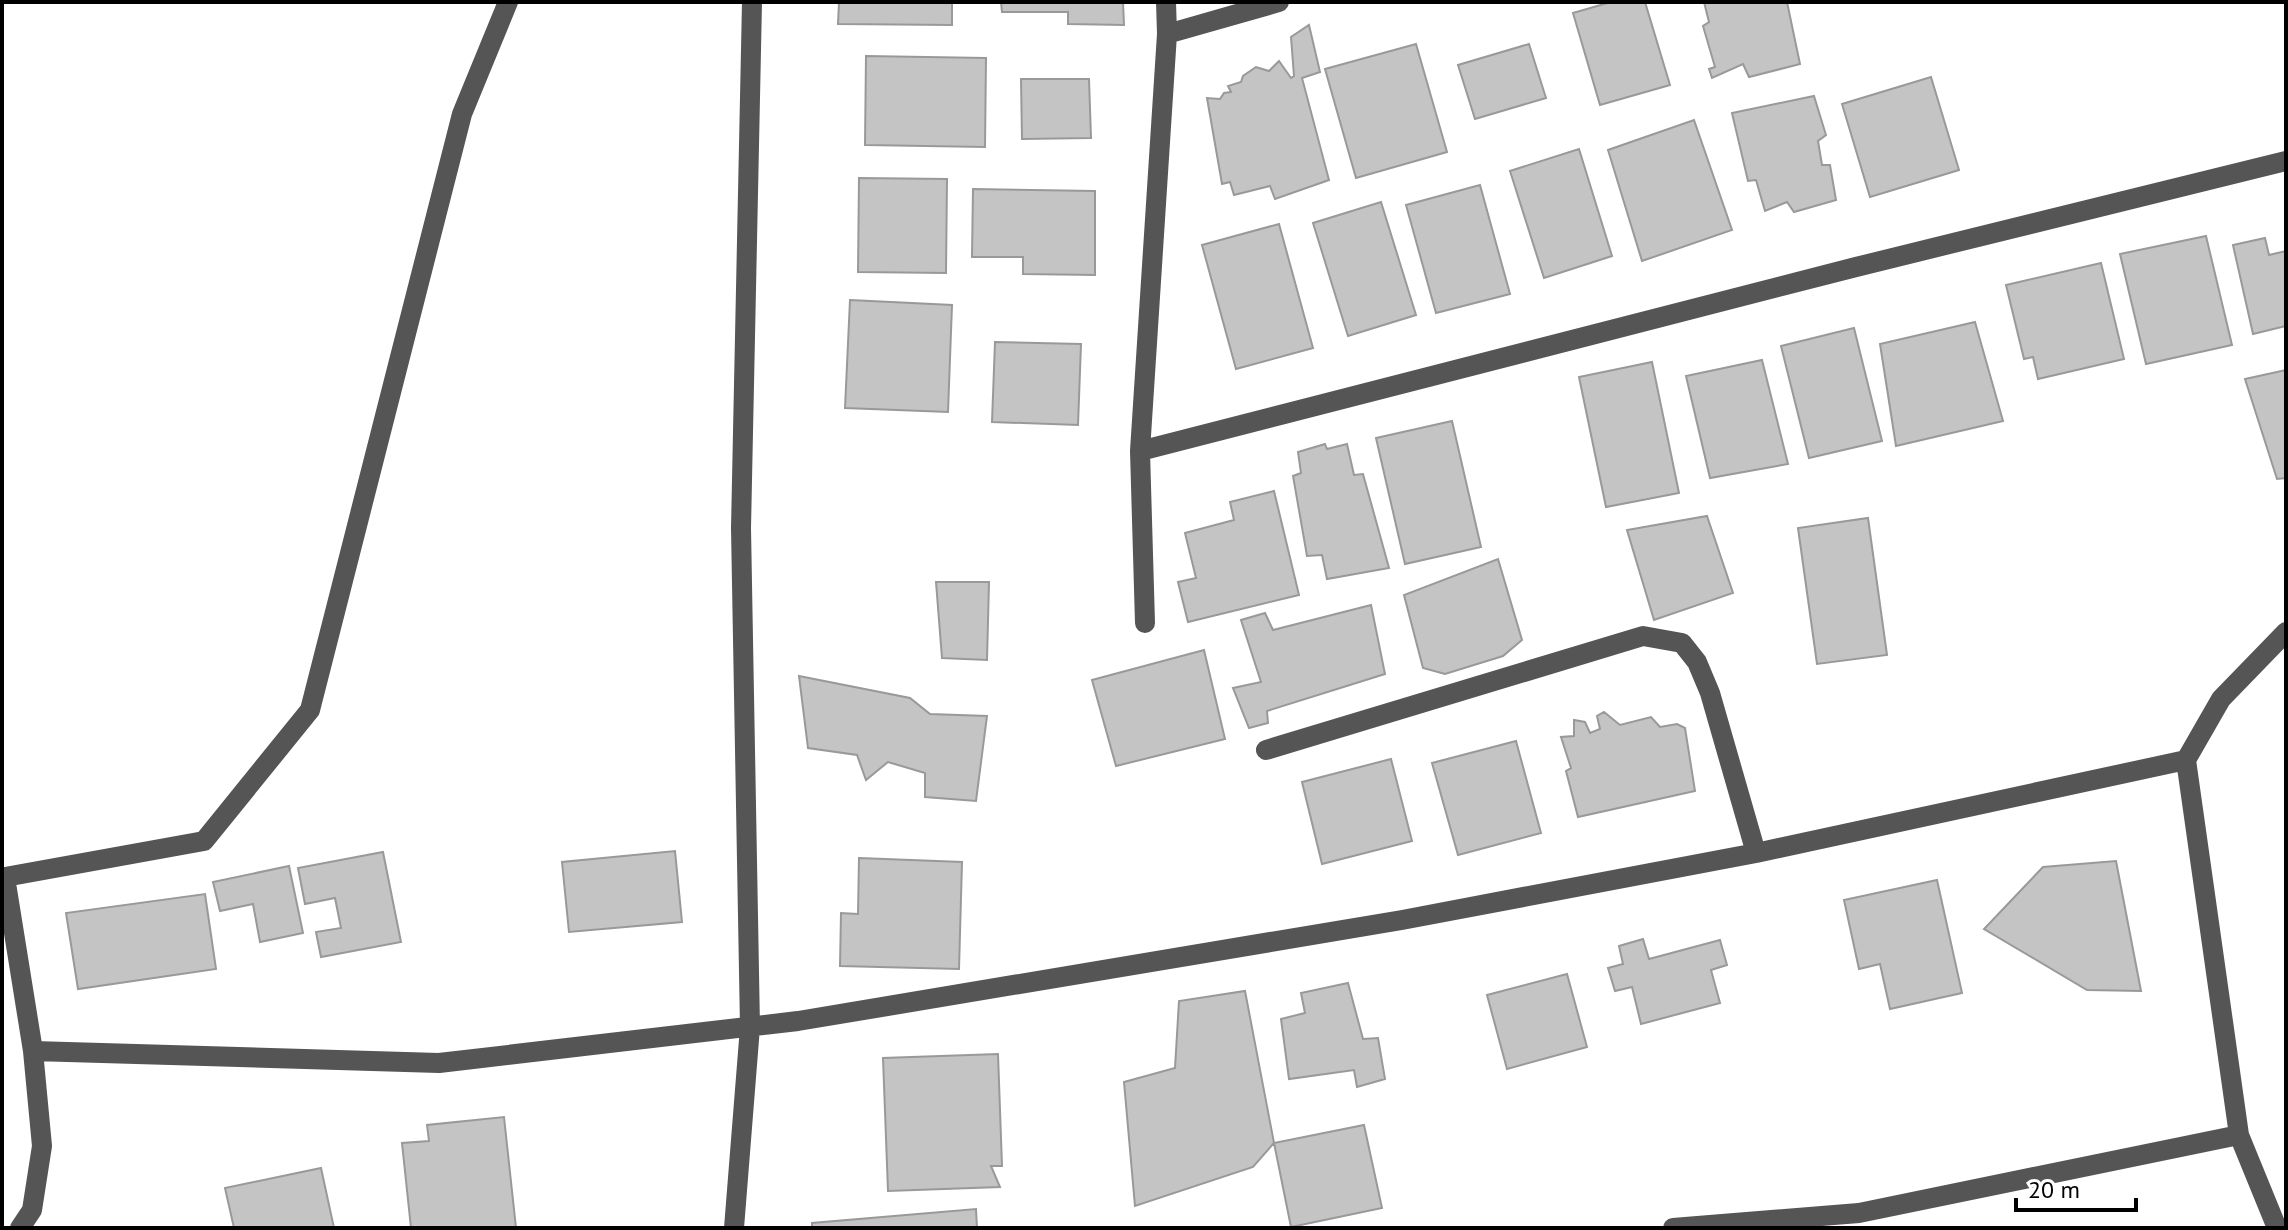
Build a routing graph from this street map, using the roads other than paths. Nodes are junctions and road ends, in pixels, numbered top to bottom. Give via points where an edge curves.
1 (508, 2) edge
2 (752, 2) edge
3 (1166, 2) edge
4 (1279, 2) edge
5 (1167, 34) junction
6 (2286, 161) edge
7 (1140, 451) junction
8 (1145, 623) dead end
9 (2286, 632) edge
10 (1266, 750) dead end
11 (2186, 760) junction
12 (1756, 853) junction
13 (750, 1027) junction
14 (33, 1051) junction
15 (2239, 1135) junction
16 (20, 1228) edge
17 (734, 1228) edge
18 (1673, 1228) edge
19 (2277, 1228) edge

1 - 14 street via 462,114 310,710 204,841 5,877
2 - 13 street via 741,528
3 - 5 street
4 - 5 street
5 - 7 street
6 - 7 street
7 - 8 street
9 - 11 street via 2221,699
10 - 12 street via 1643,636 1682,643 1710,693
11 - 12 street
11 - 15 street
12 - 13 street via 1402,920
13 - 14 street via 439,1063
13 - 17 street
14 - 16 street via 42,1146 32,1210
15 - 18 street via 1859,1213
15 - 19 street

